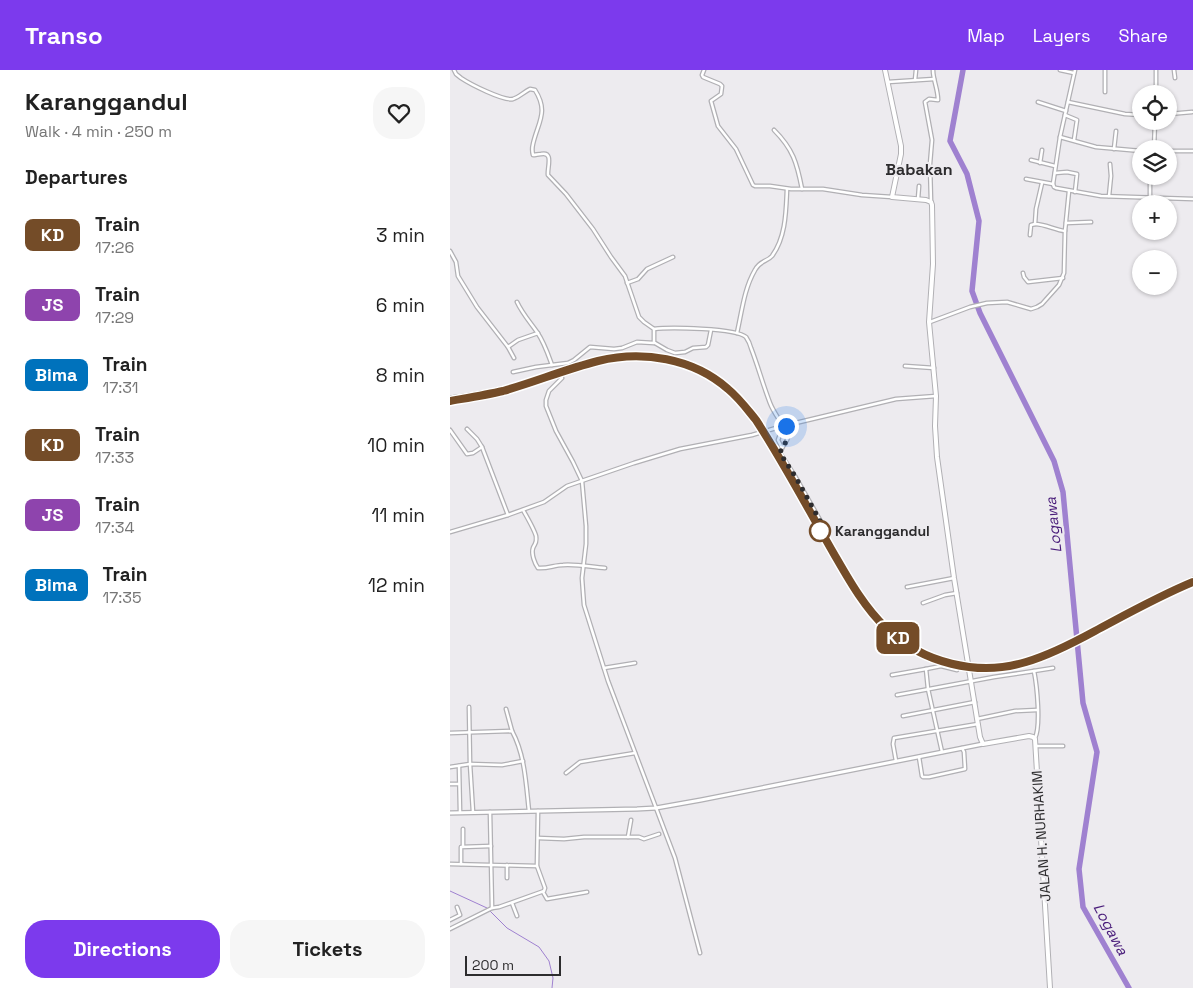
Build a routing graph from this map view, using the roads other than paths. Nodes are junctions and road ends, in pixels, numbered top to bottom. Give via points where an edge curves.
1 (454, 70) edge
2 (704, 70) edge
3 (885, 70) edge
4 (916, 70) edge
5 (933, 70) edge
6 (1060, 70) edge
7 (1105, 70) edge
8 (1156, 70) edge
9 (1174, 70) edge
10 (1075, 71) edge
11 (1175, 78) dead end
12 (934, 79) junction
13 (915, 80) junction
14 (887, 82) junction
15 (1156, 85) edge
16 (1105, 92) dead end
17 (1038, 102) dead end
18 (1068, 102) junction
19 (1066, 111) junction
20 (1192, 112) edge
21 (1177, 113) edge
22 (1132, 114) edge
23 (1064, 115) junction
24 (774, 130) dead end
25 (1116, 131) dead end
26 (1060, 136) junction
27 (1074, 140) junction
28 (1114, 148) junction
29 (1042, 150) dead end
30 (1132, 150) edge
31 (1177, 151) edge
32 (1193, 151) edge
33 (1031, 160) dead end
34 (1040, 163) junction
35 (1110, 164) dead end
36 (1055, 166) junction
37 (1054, 174) junction
38 (1026, 179) dead end
39 (1042, 183) junction
40 (1053, 184) junction
41 (919, 186) dead end
42 (786, 189) junction
43 (802, 189) junction
44 (1069, 190) junction
45 (1075, 192) junction
46 (1109, 196) junction
47 (892, 197) junction
48 (1132, 197) edge
49 (1177, 198) edge
50 (918, 199) junction
51 (1193, 199) edge
52 (931, 202) junction
53 (1091, 222) dead end
54 (1066, 223) junction
55 (1035, 224) junction
56 (1065, 231) junction
57 (1030, 235) dead end
58 (450, 250) edge
59 (673, 257) dead end
60 (1023, 273) dead end
61 (1063, 278) junction
62 (627, 283) junction
63 (517, 302) dead end
64 (928, 322) junction
65 (654, 329) junction
66 (711, 330) junction
67 (737, 332) junction
68 (538, 333) junction
69 (654, 343) junction
70 (508, 347) junction
71 (514, 358) dead end
72 (552, 365) junction
73 (904, 366) dead end
74 (934, 368) junction
75 (513, 372) dead end
76 (562, 378) dead end
77 (936, 396) junction
78 (783, 426) junction
79 (468, 428) dead end
80 (450, 430) edge
81 (482, 447) junction
82 (782, 448) junction
83 (582, 481) junction
84 (523, 510) junction
85 (508, 515) junction
86 (450, 532) edge
87 (828, 534) dead end
88 (584, 566) junction
89 (605, 568) dead end
90 (954, 578) junction
91 (907, 587) dead end
92 (956, 593) junction
93 (923, 603) dead end
94 (635, 663) dead end
95 (604, 668) junction
96 (1053, 668) dead end
97 (926, 669) junction
98 (957, 670) dead end
99 (1034, 671) junction
100 (892, 675) dead end
101 (971, 681) junction
102 (928, 689) junction
103 (897, 695) dead end
104 (975, 702) junction
105 (469, 707) dead end
106 (506, 709) dead end
107 (1038, 710) junction
108 (932, 711) junction
109 (903, 716) dead end
110 (977, 719) junction
111 (978, 724) junction
112 (512, 730) junction
113 (937, 731) junction
114 (470, 732) junction
115 (450, 733) edge
116 (1035, 738) junction
117 (983, 744) junction
118 (1036, 746) junction
119 (1063, 746) dead end
120 (962, 748) junction
121 (635, 753) junction
122 (942, 753) junction
123 (919, 757) junction
124 (522, 761) junction
125 (896, 761) junction
126 (470, 764) junction
127 (459, 766) junction
128 (450, 767) edge
129 (566, 773) dead end
130 (450, 784) edge
131 (459, 784) junction
132 (656, 808) junction
133 (529, 811) junction
134 (538, 811) junction
135 (460, 812) junction
136 (473, 812) junction
137 (490, 812) junction
138 (450, 813) edge
139 (631, 820) dead end
140 (463, 829) dead end
141 (659, 834) dead end
142 (628, 837) junction
143 (538, 838) junction
144 (463, 846) junction
145 (491, 846) junction
146 (450, 864) edge
147 (461, 864) junction
148 (491, 865) junction
149 (507, 865) junction
150 (537, 866) junction
151 (506, 878) dead end
152 (543, 892) junction
153 (587, 892) dead end
154 (512, 902) junction
155 (458, 907) dead end
156 (491, 909) junction
157 (517, 916) dead end
158 (450, 920) edge
159 (450, 929) edge
160 (700, 953) dead end
161 (1050, 988) edge

1 - 62 street via 468,83 509,99 530,89 535,90 541,102 542,119 532,153 549,156 548,175 594,228
2 - 42 street via 703,77 722,86 721,94 710,101 718,126 736,149 753,185
3 - 14 main road
4 - 13 street
5 - 12 street
6 - 10 street
7 - 16 street
8 - 15 street
9 - 11 street
10 - 18 street
12 - 13 street
12 - 52 street via 938,100 928,99 925,102 932,140
13 - 14 street
14 - 47 main road via 901,146
17 - 19 street
18 - 19 street
18 - 22 street
19 - 23 street
20 - 21 street
23 - 26 street
23 - 27 street via 1077,120
24 - 43 street via 794,157
25 - 28 street
26 - 27 street
26 - 36 street
27 - 28 street via 1096,147
28 - 30 street
29 - 34 street
31 - 32 street
33 - 34 street
34 - 36 street
35 - 46 street
36 - 37 street
37 - 40 street
37 - 45 street via 1077,174
38 - 39 street
39 - 40 street
39 - 55 street
40 - 44 street via 1056,188
41 - 50 street
42 - 43 street
42 - 67 street via 786,211 780,241 771,257 755,269 746,291
43 - 47 street
44 - 45 street
44 - 54 street
45 - 46 street
46 - 48 street
47 - 50 main road
49 - 51 street
50 - 52 main road
52 - 64 main road via 933,264
53 - 54 street
54 - 56 street
55 - 56 street
55 - 57 street
56 - 61 street
58 - 70 street via 458,276
59 - 62 street via 648,268 638,279
60 - 61 street via 1028,282
61 - 64 street via 1042,304 1034,308 1007,302 987,303
62 - 65 street via 639,317
63 - 68 street
64 - 74 main road
65 - 66 street
65 - 69 street
66 - 67 street
66 - 69 street via 706,347 676,353
67 - 78 street via 748,341 770,404
68 - 70 street
68 - 72 street
69 - 72 street via 637,342 614,349 590,347 571,362
70 - 71 street
72 - 75 street
73 - 74 street
74 - 77 main road
76 - 83 street via 549,391 546,406
77 - 78 street via 896,399
77 - 90 main road via 938,468
78 - 82 street via 778,440
78 - 82 street via 788,430 788,439
78 - 83 street via 752,436 680,450
79 - 81 street
80 - 81 street via 466,454
81 - 85 street
82 - 87 street via 780,453
83 - 84 street
83 - 88 street via 586,526
84 - 85 street
84 - 88 street via 536,534 533,554 537,567
85 - 86 street
88 - 89 street
88 - 95 street via 584,605
90 - 91 street
90 - 92 main road
92 - 93 street
92 - 101 main road
94 - 95 street
95 - 121 street
96 - 99 street
97 - 98 street via 942,666
97 - 100 street
97 - 102 street
99 - 101 street
99 - 107 street
101 - 102 street
101 - 104 main road
102 - 103 street
102 - 108 street
104 - 108 street
104 - 110 main road
105 - 114 street
106 - 112 street
107 - 110 street
107 - 116 street
108 - 109 street
108 - 113 street
110 - 111 main road
111 - 113 street
111 - 117 main road
112 - 114 street
112 - 124 street
113 - 122 street
113 - 125 street via 894,738
114 - 115 street
114 - 126 street
116 - 117 main road via 1028,736
116 - 118 main road, JALAN H. NURHAKIM
117 - 120 street
118 - 119 street
118 - 161 main road, JALAN H. NURHAKIM
120 - 122 street
120 - 123 street via 965,770 924,777
121 - 129 street via 580,762
121 - 132 street
122 - 123 street
123 - 125 street
124 - 126 street via 502,765
124 - 133 street
125 - 132 street
126 - 127 street
126 - 136 street
127 - 128 street
127 - 131 street
130 - 131 street
131 - 135 street
132 - 134 street
132 - 160 street via 677,865
133 - 134 street
133 - 137 street
134 - 143 street
135 - 136 street
135 - 138 street
136 - 137 street
137 - 145 street
139 - 142 street
140 - 144 street
141 - 142 street via 644,839
142 - 143 street
143 - 150 street
144 - 145 street
144 - 147 street
145 - 148 street
146 - 147 street
147 - 148 street
148 - 149 street
148 - 156 street
149 - 150 street
149 - 151 street
150 - 152 street via 545,888
152 - 153 street via 547,899
152 - 154 street
154 - 156 street
154 - 157 street
155 - 158 street via 460,915
156 - 159 street

